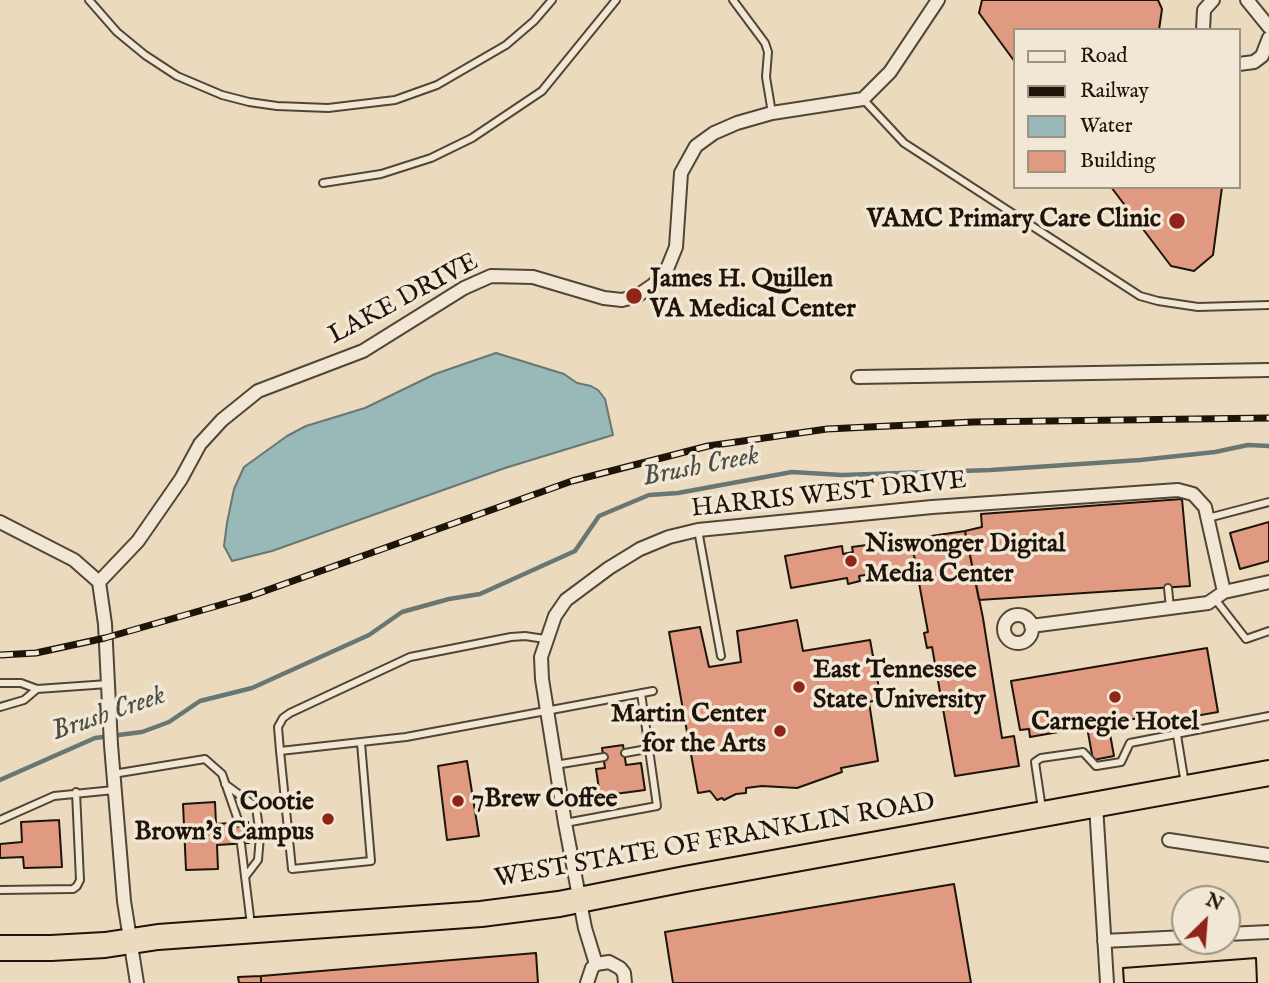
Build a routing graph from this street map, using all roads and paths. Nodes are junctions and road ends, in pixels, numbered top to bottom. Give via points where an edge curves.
1 (89, 0) edge
2 (552, 0) edge
3 (616, 0) edge
4 (733, 0) edge
5 (938, 0) edge
6 (1213, 0) edge
7 (1247, 0) edge
8 (1269, 27) edge
9 (1203, 28) edge
10 (1269, 38) edge
11 (1241, 64) edge
12 (863, 99) junction
13 (772, 113) junction
14 (323, 183) dead end
15 (1269, 305) edge
16 (1269, 370) edge
17 (858, 377) dead end
18 (1269, 502) edge
19 (1209, 518) junction
20 (0, 522) edge
21 (698, 530) junction
22 (99, 582) junction
23 (1269, 582) edge
24 (1168, 588) dead end
25 (1220, 595) junction
26 (1170, 608) junction
27 (1031, 626) dead end
28 (1269, 631) edge
29 (545, 639) junction
30 (721, 656) dead end
31 (0, 683) edge
32 (108, 684) junction
33 (37, 689) junction
34 (653, 691) dead end
35 (641, 693) junction
36 (0, 707) edge
37 (548, 712) junction
38 (1269, 716) edge
39 (1177, 734) junction
40 (361, 743) junction
41 (648, 750) junction
42 (280, 751) junction
43 (625, 753) dead end
44 (604, 757) dead end
45 (555, 765) junction
46 (1269, 773) edge
47 (113, 774) junction
48 (225, 783) junction
49 (1186, 788) junction
50 (114, 790) junction
51 (76, 792) junction
52 (1096, 804) junction
53 (1043, 814) junction
54 (0, 820) edge
55 (239, 823) dead end
56 (565, 823) junction
57 (1170, 840) dead end
58 (241, 844) dead end
59 (1269, 855) edge
60 (245, 877) junction
61 (0, 890) edge
62 (580, 900) junction
63 (252, 930) junction
64 (1269, 932) edge
65 (1241, 933) edge
66 (1171, 938) edge
67 (130, 941) junction
68 (1104, 942) junction
69 (0, 947) edge
70 (596, 964) junction
71 (137, 983) edge
72 (587, 983) edge
73 (625, 983) edge
74 (1107, 983) edge

1 - 2 lane via 117,32 177,76 249,102 328,107 395,100 438,85 506,45
3 - 14 lane via 542,91 472,138 431,158 381,174
4 - 13 lane via 765,43
5 - 12 street via 890,72
6 - 9 street via 1204,10
7 - 8 street
10 - 11 street via 1262,56
12 - 13 street, LAKE DRIVE
12 - 15 lane via 904,143 1140,296 1198,307
13 - 22 street, LAKE DRIVE via 737,123 696,146 681,173 676,247 664,274 653,285 622,300 533,277 491,276 363,351 258,391 200,444 138,541
16 - 17 street
18 - 19 lane
19 - 21 street, HARRIS WEST DRIVE via 1193,494 1178,490
19 - 25 street, HARRIS WEST DRIVE
20 - 22 street via 74,560
21 - 29 street, HARRIS WEST DRIVE via 640,549 584,585 566,600
21 - 30 lane
22 - 32 street
23 - 25 street
24 - 26 lane
25 - 26 street via 1208,603
25 - 28 lane via 1246,639
26 - 27 street
29 - 37 street, HARRIS WEST DRIVE via 541,657
29 - 42 lane via 510,637 410,657 283,718 278,727
31 - 33 lane
32 - 33 lane
32 - 47 street
33 - 36 lane via 24,701
34 - 35 lane
35 - 37 lane
35 - 41 lane
37 - 40 lane
37 - 45 street, HARRIS WEST DRIVE
38 - 39 lane
39 - 49 lane
39 - 53 lane via 1130,743 1121,762 1096,766 1083,752 1041,758 1035,762
40 - 42 lane
40 - 42 lane via 371,861 292,869
41 - 43 lane
41 - 56 lane via 657,806
44 - 45 lane
45 - 56 street, HARRIS WEST DRIVE
46 - 49 highway, WEST STATE OF FRANKLIN ROAD
47 - 48 lane via 205,760 222,774
47 - 50 street
48 - 55 lane
48 - 60 lane via 256,807 258,860
49 - 52 highway, WEST STATE OF FRANKLIN ROAD
50 - 51 lane
50 - 67 street
51 - 54 lane via 54,796
51 - 61 lane via 78,886
52 - 53 highway, WEST STATE OF FRANKLIN ROAD
52 - 68 street
53 - 62 highway, WEST STATE OF FRANKLIN ROAD
56 - 62 street, HARRIS WEST DRIVE
57 - 59 street
58 - 60 lane
60 - 63 lane
62 - 63 highway, WEST STATE OF FRANKLIN ROAD via 481,914
62 - 70 street, HARRIS WEST DRIVE
63 - 67 highway, WEST STATE OF FRANKLIN ROAD
64 - 65 street
66 - 68 street
67 - 69 highway, WEST STATE OF FRANKLIN ROAD
67 - 71 street
68 - 74 street
70 - 72 street
70 - 73 street via 615,964 624,973

